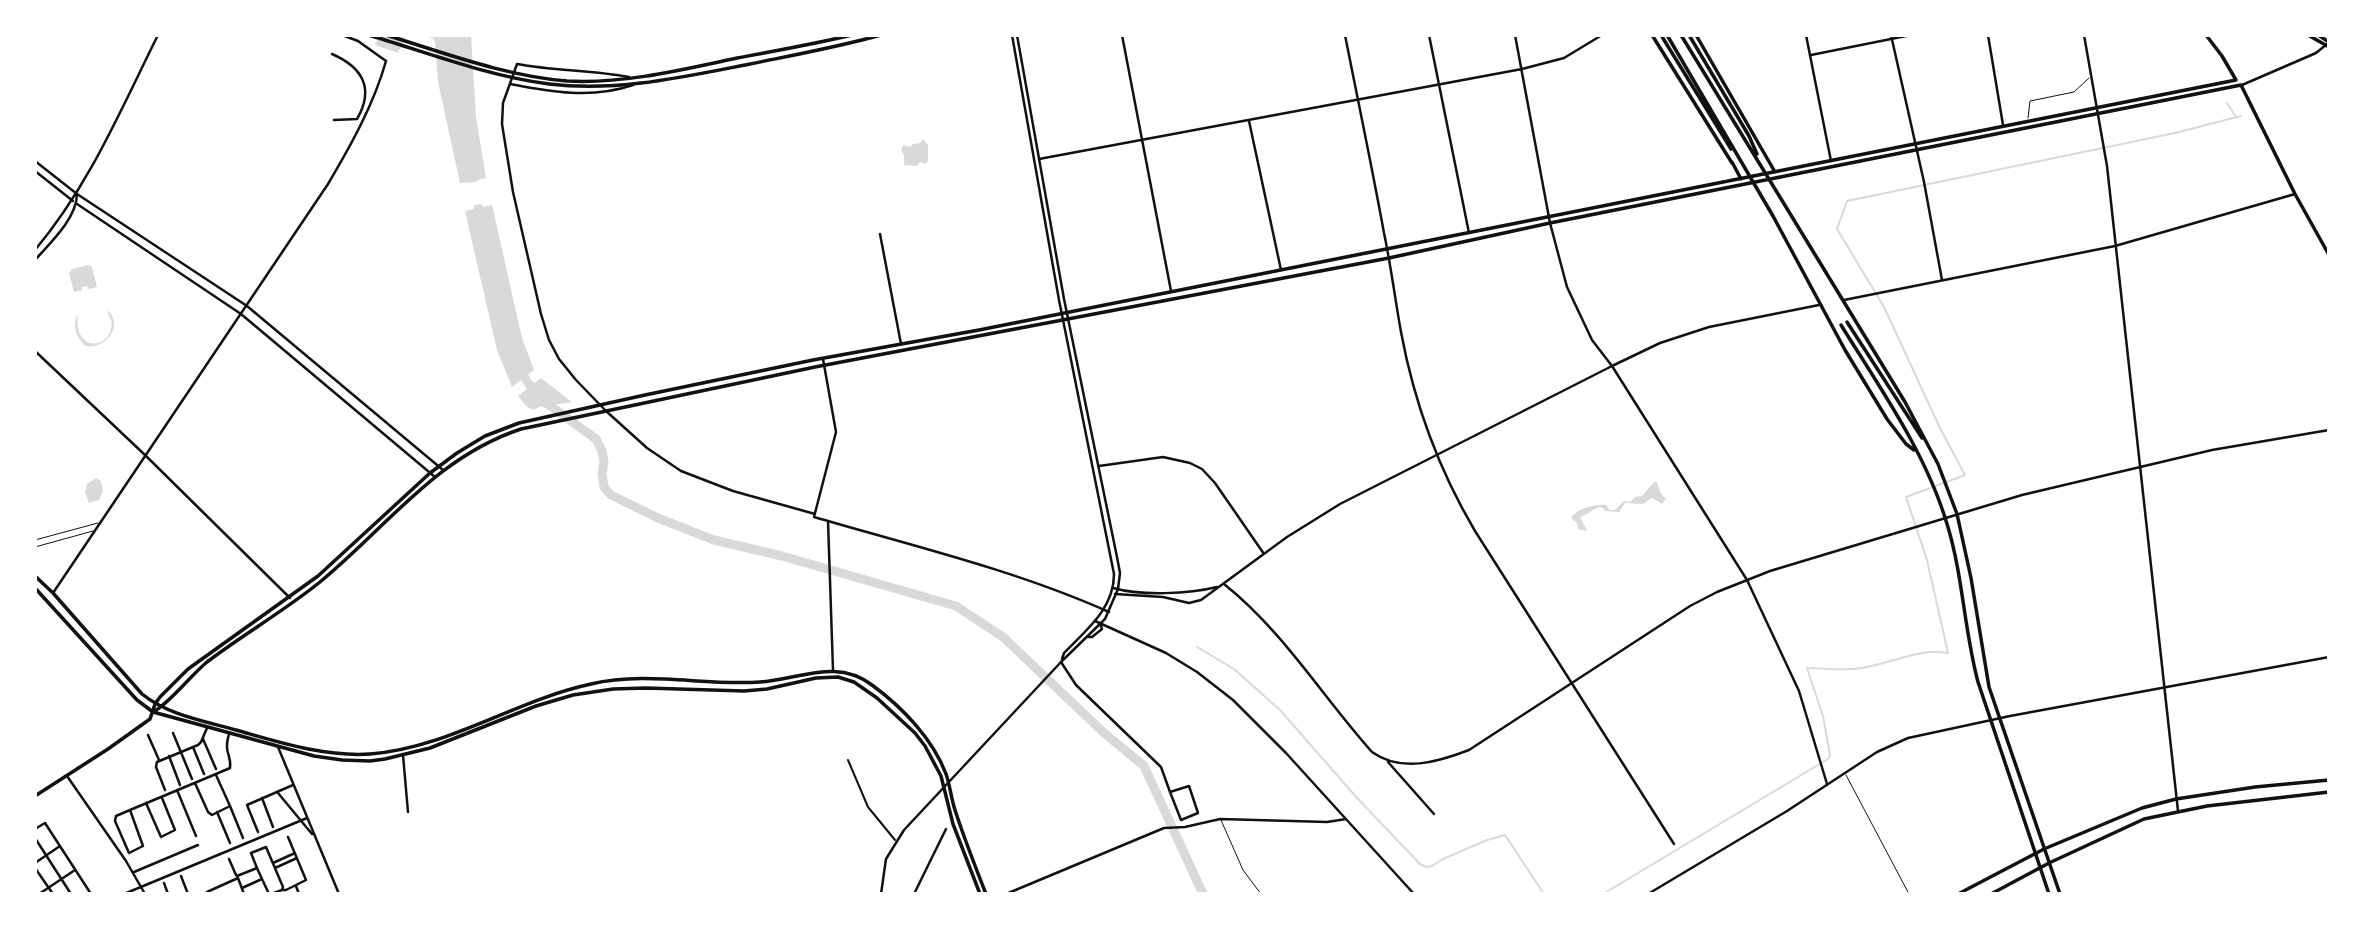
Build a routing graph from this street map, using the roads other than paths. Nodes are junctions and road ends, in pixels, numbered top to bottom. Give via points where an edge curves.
1 (158, 35) edge
2 (342, 35) edge
3 (369, 35) edge
4 (386, 35) edge
5 (852, 35) edge
6 (881, 35) edge
7 (1012, 35) edge
8 (1017, 35) edge
9 (1122, 35) edge
10 (1345, 35) edge
11 (1429, 35) edge
12 (1515, 35) edge
13 (1602, 35) edge
14 (1652, 35) edge
15 (1661, 35) edge
16 (1667, 35) edge
17 (1681, 35) edge
18 (1689, 35) edge
19 (1696, 35) edge
20 (1806, 35) edge
21 (1911, 35) edge
22 (1988, 35) edge
23 (2084, 35) edge
24 (2206, 35) edge
25 (2308, 35) edge
26 (2318, 35) edge
27 (1892, 37) edge
28 (2328, 44) edge
29 (332, 54) dead end
30 (1810, 56) junction
31 (1521, 69) junction
32 (2091, 76) junction
33 (632, 78) junction
34 (2236, 80) junction
35 (510, 84) junction
36 (585, 84) junction
37 (1439, 84) junction
38 (633, 85) junction
39 (2241, 85) junction
40 (1358, 99) junction
41 (2097, 108) junction
42 (2098, 114) junction
43 (334, 120) dead end
44 (1249, 121) junction
45 (2027, 122) junction
46 (2004, 127) junction
47 (1721, 135) junction
48 (1749, 136) junction
49 (1142, 139) junction
50 (1914, 144) junction
51 (1915, 150) junction
52 (1039, 159) junction
53 (1768, 159) junction
54 (1739, 160) junction
55 (35, 161) edge
56 (1830, 161) junction
57 (1732, 163) junction
58 (1761, 166) junction
59 (35, 171) edge
60 (1775, 172) junction
61 (1766, 174) junction
62 (1749, 177) junction
63 (1741, 178) junction
64 (1770, 179) junction
65 (1752, 183) junction
66 (77, 194) junction
67 (2295, 194) junction
68 (72, 201) junction
69 (77, 204) junction
70 (1549, 217) junction
71 (1550, 223) junction
72 (1469, 233) junction
73 (880, 234) dead end
74 (2115, 246) junction
75 (1387, 249) junction
76 (35, 250) edge
77 (2329, 255) edge
78 (1389, 258) junction
79 (35, 260) edge
80 (1281, 270) junction
81 (1942, 280) junction
82 (1171, 291) junction
83 (1844, 300) junction
84 (1819, 305) junction
85 (247, 306) junction
86 (1065, 313) junction
87 (241, 314) junction
88 (1067, 319) junction
89 (1847, 321) dead end
90 (1842, 325) dead end
91 (901, 344) junction
92 (35, 351) edge
93 (823, 359) junction
94 (825, 365) junction
95 (1612, 366) junction
96 (601, 406) junction
97 (606, 411) junction
98 (2329, 430) edge
99 (1916, 453) junction
100 (145, 455) junction
101 (1438, 456) junction
102 (1934, 457) junction
103 (1099, 466) junction
104 (441, 468) junction
105 (2140, 469) junction
106 (430, 472) junction
107 (435, 477) junction
108 (1956, 514) junction
109 (814, 515) junction
110 (1946, 518) junction
111 (828, 521) junction
112 (100, 522) junction
113 (95, 530) junction
114 (35, 540) edge
115 (35, 547) edge
116 (1264, 554) junction
117 (35, 576) edge
118 (1747, 580) junction
119 (1222, 585) junction
120 (35, 587) edge
121 (1113, 588) junction
122 (1118, 589) junction
123 (41, 593) junction
124 (53, 593) junction
125 (1112, 593) junction
126 (35, 594) edge
127 (1117, 594) junction
128 (290, 598) junction
129 (1105, 608) junction
130 (1110, 610) junction
131 (1096, 621) junction
132 (1100, 624) junction
133 (2329, 656) edge
134 (1061, 662) junction
135 (833, 670) junction
136 (1571, 682) junction
137 (2164, 688) junction
138 (155, 704) junction
139 (162, 707) junction
140 (153, 712) junction
141 (1999, 719) junction
142 (1990, 720) junction
143 (207, 728) junction
144 (173, 733) dead end
145 (229, 734) junction
146 (148, 735) dead end
147 (203, 739) junction
148 (275, 741) junction
149 (193, 747) junction
150 (278, 747) junction
151 (181, 752) junction
152 (403, 755) junction
153 (169, 756) junction
154 (159, 760) junction
155 (848, 760) dead end
156 (1388, 762) junction
157 (216, 769) dead end
158 (1845, 773) junction
159 (204, 774) dead end
160 (216, 774) junction
161 (67, 776) junction
162 (2329, 780) edge
163 (194, 781) junction
164 (948, 781) junction
165 (1828, 784) junction
166 (180, 785) dead end
167 (293, 785) junction
168 (943, 787) junction
169 (165, 790) dead end
170 (177, 790) junction
171 (277, 792) junction
172 (1170, 792) junction
173 (2329, 792) edge
174 (35, 796) edge
175 (162, 797) junction
176 (262, 798) junction
177 (2176, 799) junction
178 (146, 803) junction
179 (230, 806) junction
180 (130, 810) junction
181 (2178, 811) junction
182 (217, 812) junction
183 (408, 812) dead end
184 (1434, 814) dead end
185 (307, 818) junction
186 (1220, 819) junction
187 (1346, 819) junction
188 (273, 827) dead end
189 (35, 829) edge
190 (946, 829) dead end
191 (258, 832) dead end
192 (196, 836) dead end
193 (288, 837) dead end
194 (35, 838) edge
195 (243, 838) dead end
196 (316, 839) junction
197 (896, 841) junction
198 (230, 843) dead end
199 (1674, 844) dead end
200 (198, 845) dead end
201 (60, 846) junction
202 (2044, 849) junction
203 (2035, 853) junction
204 (46, 855) junction
205 (296, 856) junction
206 (229, 859) dead end
207 (273, 863) junction
208 (2049, 863) junction
209 (35, 865) edge
210 (257, 868) junction
211 (275, 868) junction
212 (2041, 868) junction
213 (75, 870) junction
214 (134, 872) junction
215 (181, 876) dead end
216 (237, 877) junction
217 (61, 879) junction
218 (262, 879) junction
219 (163, 883) dead end
220 (296, 886) junction
221 (48, 888) junction
222 (142, 888) junction
223 (242, 888) junction
224 (282, 890) junction
225 (39, 894) edge
226 (52, 894) edge
227 (71, 894) edge
228 (91, 894) edge
229 (124, 894) edge
230 (145, 894) edge
231 (168, 894) edge
232 (188, 894) edge
233 (208, 894) edge
234 (244, 894) edge
235 (270, 894) edge
236 (299, 894) edge
237 (338, 894) edge
238 (881, 894) edge
239 (914, 894) edge
240 (980, 894) edge
241 (986, 894) edge
242 (1006, 894) edge
243 (1261, 894) edge
244 (1414, 894) edge
245 (1648, 894) edge
246 (1909, 894) edge
247 (1958, 894) edge
248 (1991, 894) edge
249 (2049, 894) edge
250 (2060, 894) edge

1 - 66 street
2 - 85 street via 386,61 350,148
3 - 36 main road via 517,78
4 - 36 main road via 518,74
5 - 33 main road
6 - 38 main road
7 - 86 street
8 - 52 street
9 - 49 street
10 - 40 street
11 - 37 street
12 - 31 street
13 - 31 street via 1564,58
14 - 57 main road
15 - 47 main road
16 - 54 main road
17 - 58 main road
18 - 48 main road
19 - 53 main road
20 - 30 street
21 - 27 street
22 - 46 street
23 - 32 street
24 - 34 main road
25 - 28 main road
26 - 28 main road
27 - 30 street
27 - 50 street
28 - 39 street
29 - 43 street via 349,62 364,81 357,119
30 - 56 street
31 - 37 street
31 - 70 street
32 - 41 street
32 - 45 lane via 2074,92 2030,101
33 - 35 street via 517,64
33 - 36 main road
34 - 39 main road
34 - 41 main road
35 - 38 street via 585,93
35 - 96 street via 502,124 541,314 559,359
36 - 38 main road
37 - 40 street
37 - 72 street
39 - 42 main road
39 - 67 main road
40 - 44 street
40 - 75 street
41 - 42 street
41 - 45 main road
42 - 51 main road
42 - 74 street
44 - 49 street
44 - 80 street
45 - 46 main road
46 - 50 main road
47 - 54 main road
47 - 57 main road
48 - 53 main road
48 - 58 main road
49 - 52 street
49 - 82 street
50 - 51 street
50 - 56 main road
51 - 64 main road
51 - 81 street
52 - 86 street
53 - 60 main road
54 - 62 main road
55 - 66 street
56 - 60 main road
57 - 63 main road
58 - 61 main road
59 - 68 street
60 - 61 main road
61 - 62 main road
61 - 64 main road
62 - 63 main road
62 - 65 main road
63 - 70 main road
64 - 65 main road
64 - 83 main road
65 - 71 main road
65 - 84 main road
66 - 68 street
66 - 69 street
66 - 85 street
67 - 74 street
67 - 77 main road
68 - 69 street
68 - 76 street
69 - 79 street
69 - 87 street
70 - 71 street
70 - 72 main road
71 - 78 main road
71 - 95 street via 1567,287 1592,340
72 - 75 main road
73 - 91 street
74 - 81 street
74 - 105 street
75 - 78 street
75 - 80 main road
78 - 88 main road
78 - 101 street via 1407,357
80 - 82 main road
81 - 83 street
82 - 86 main road
83 - 102 main road
84 - 95 street via 1709,327
84 - 99 main road via 1887,419
85 - 87 street
85 - 104 street
86 - 88 street
86 - 91 main road
87 - 100 street
87 - 106 street
88 - 94 main road
88 - 103 street
88 - 121 street via 1112,558
89 - 102 main road
90 - 99 main road
91 - 93 main road
92 - 100 street
93 - 94 street
93 - 96 main road
94 - 97 main road
94 - 109 street via 836,432
95 - 101 street
95 - 118 street
96 - 97 street
96 - 104 main road via 485,436
97 - 104 main road via 521,429 488,441
97 - 109 street via 681,471
98 - 105 street via 2212,450
99 - 110 main road
100 - 112 street
100 - 128 street
101 - 116 street via 1340,504
101 - 136 street via 1475,531
102 - 108 main road
103 - 116 street via 1163,457 1202,469
103 - 122 street via 1119,565
104 - 106 main road
104 - 107 main road
105 - 108 street
105 - 137 street
106 - 107 street
106 - 128 main road via 342,556
107 - 139 main road via 321,581 207,662
108 - 110 street
108 - 141 main road
109 - 111 street
110 - 118 street
110 - 142 main road via 1971,658
111 - 129 street via 1017,576
111 - 135 street
112 - 113 street
112 - 114 lane
113 - 115 lane
113 - 124 street
116 - 119 street
117 - 124 main road
118 - 136 street via 1690,607
118 - 165 street via 1794,680
119 - 122 street via 1186,593
119 - 127 street via 1189,603
119 - 156 street via 1260,615 1366,745
120 - 123 main road
121 - 122 street
121 - 125 street
122 - 127 street
123 - 126 street
123 - 140 main road via 128,691
124 - 138 main road
125 - 127 street
125 - 129 street
127 - 130 street
128 - 138 main road via 204,657
129 - 130 street
129 - 131 street
130 - 132 street
131 - 132 street
131 - 134 street via 1064,653
132 - 134 street
132 - 187 street via 1166,653 1221,689
133 - 137 street
134 - 164 street
134 - 172 street via 1076,685 1161,767
135 - 148 main road via 740,684 649,679 594,683 410,748 370,754 321,751
135 - 164 main road via 855,674 885,695 930,743
136 - 156 street via 1455,755 1416,764
136 - 199 street
137 - 141 street
137 - 177 street
138 - 139 main road
138 - 140 main road
139 - 140 main road
139 - 148 main road
140 - 143 main road
140 - 161 main road via 144,724
141 - 142 street
141 - 202 main road
142 - 158 street via 1908,738
142 - 203 main road
143 - 145 main road
143 - 147 street
144 - 151 street
145 - 150 main road
145 - 160 street via 226,748 231,766
146 - 154 street
147 - 149 street
147 - 157 street
148 - 150 street
149 - 151 street
149 - 159 street
150 - 152 main road via 357,761
150 - 167 street
151 - 153 street
151 - 163 street
152 - 168 main road via 573,695 646,688 744,691 838,677 877,698 915,733
152 - 183 street
153 - 154 street
153 - 166 street
154 - 169 street via 156,767
155 - 197 street via 868,807
156 - 184 street
158 - 165 street
158 - 246 lane
160 - 163 street
160 - 179 street
161 - 174 main road
161 - 214 street
162 - 177 main road
163 - 170 street
163 - 182 street via 208,812
164 - 168 street
164 - 241 main road
165 - 245 street
167 - 171 street
167 - 185 street
168 - 197 street
168 - 240 main road
170 - 175 street
170 - 192 street
171 - 176 street
171 - 196 street
172 - 172 street via 1189,786 1198,813 1181,820
173 - 181 main road
175 - 178 street
175 - 178 street via 175,830 161,837
176 - 188 street
176 - 191 street via 247,805
177 - 181 street
177 - 202 main road via 2142,808
178 - 180 street
179 - 182 street
179 - 195 street
180 - 180 street via 115,819 129,853 143,846
181 - 208 main road via 2144,819
182 - 198 street
185 - 196 street
185 - 222 street
186 - 187 street
186 - 242 street via 1164,828
186 - 243 lane via 1243,870
187 - 244 street
189 - 201 street via 45,822
190 - 239 street
193 - 205 street
194 - 204 street
196 - 237 street
197 - 238 street via 884,864
200 - 214 street
201 - 204 street
201 - 213 street
202 - 203 main road
202 - 208 main road
203 - 212 main road
203 - 247 main road
204 - 209 street
204 - 217 street
205 - 207 street
205 - 211 street
205 - 220 street via 306,880
206 - 216 street
207 - 210 street via 262,847 251,853
207 - 211 street
208 - 212 main road
208 - 250 main road
209 - 221 street
210 - 216 street
210 - 218 street
211 - 224 street
212 - 248 main road
212 - 249 main road
213 - 217 street
213 - 228 street
214 - 222 street
215 - 232 street
216 - 223 street
216 - 233 street
217 - 221 street
217 - 227 street
218 - 223 street
218 - 235 street
219 - 231 street
220 - 224 street
220 - 236 street
221 - 225 street
221 - 226 street
222 - 229 street
222 - 230 street
223 - 234 street
224 - 235 street

